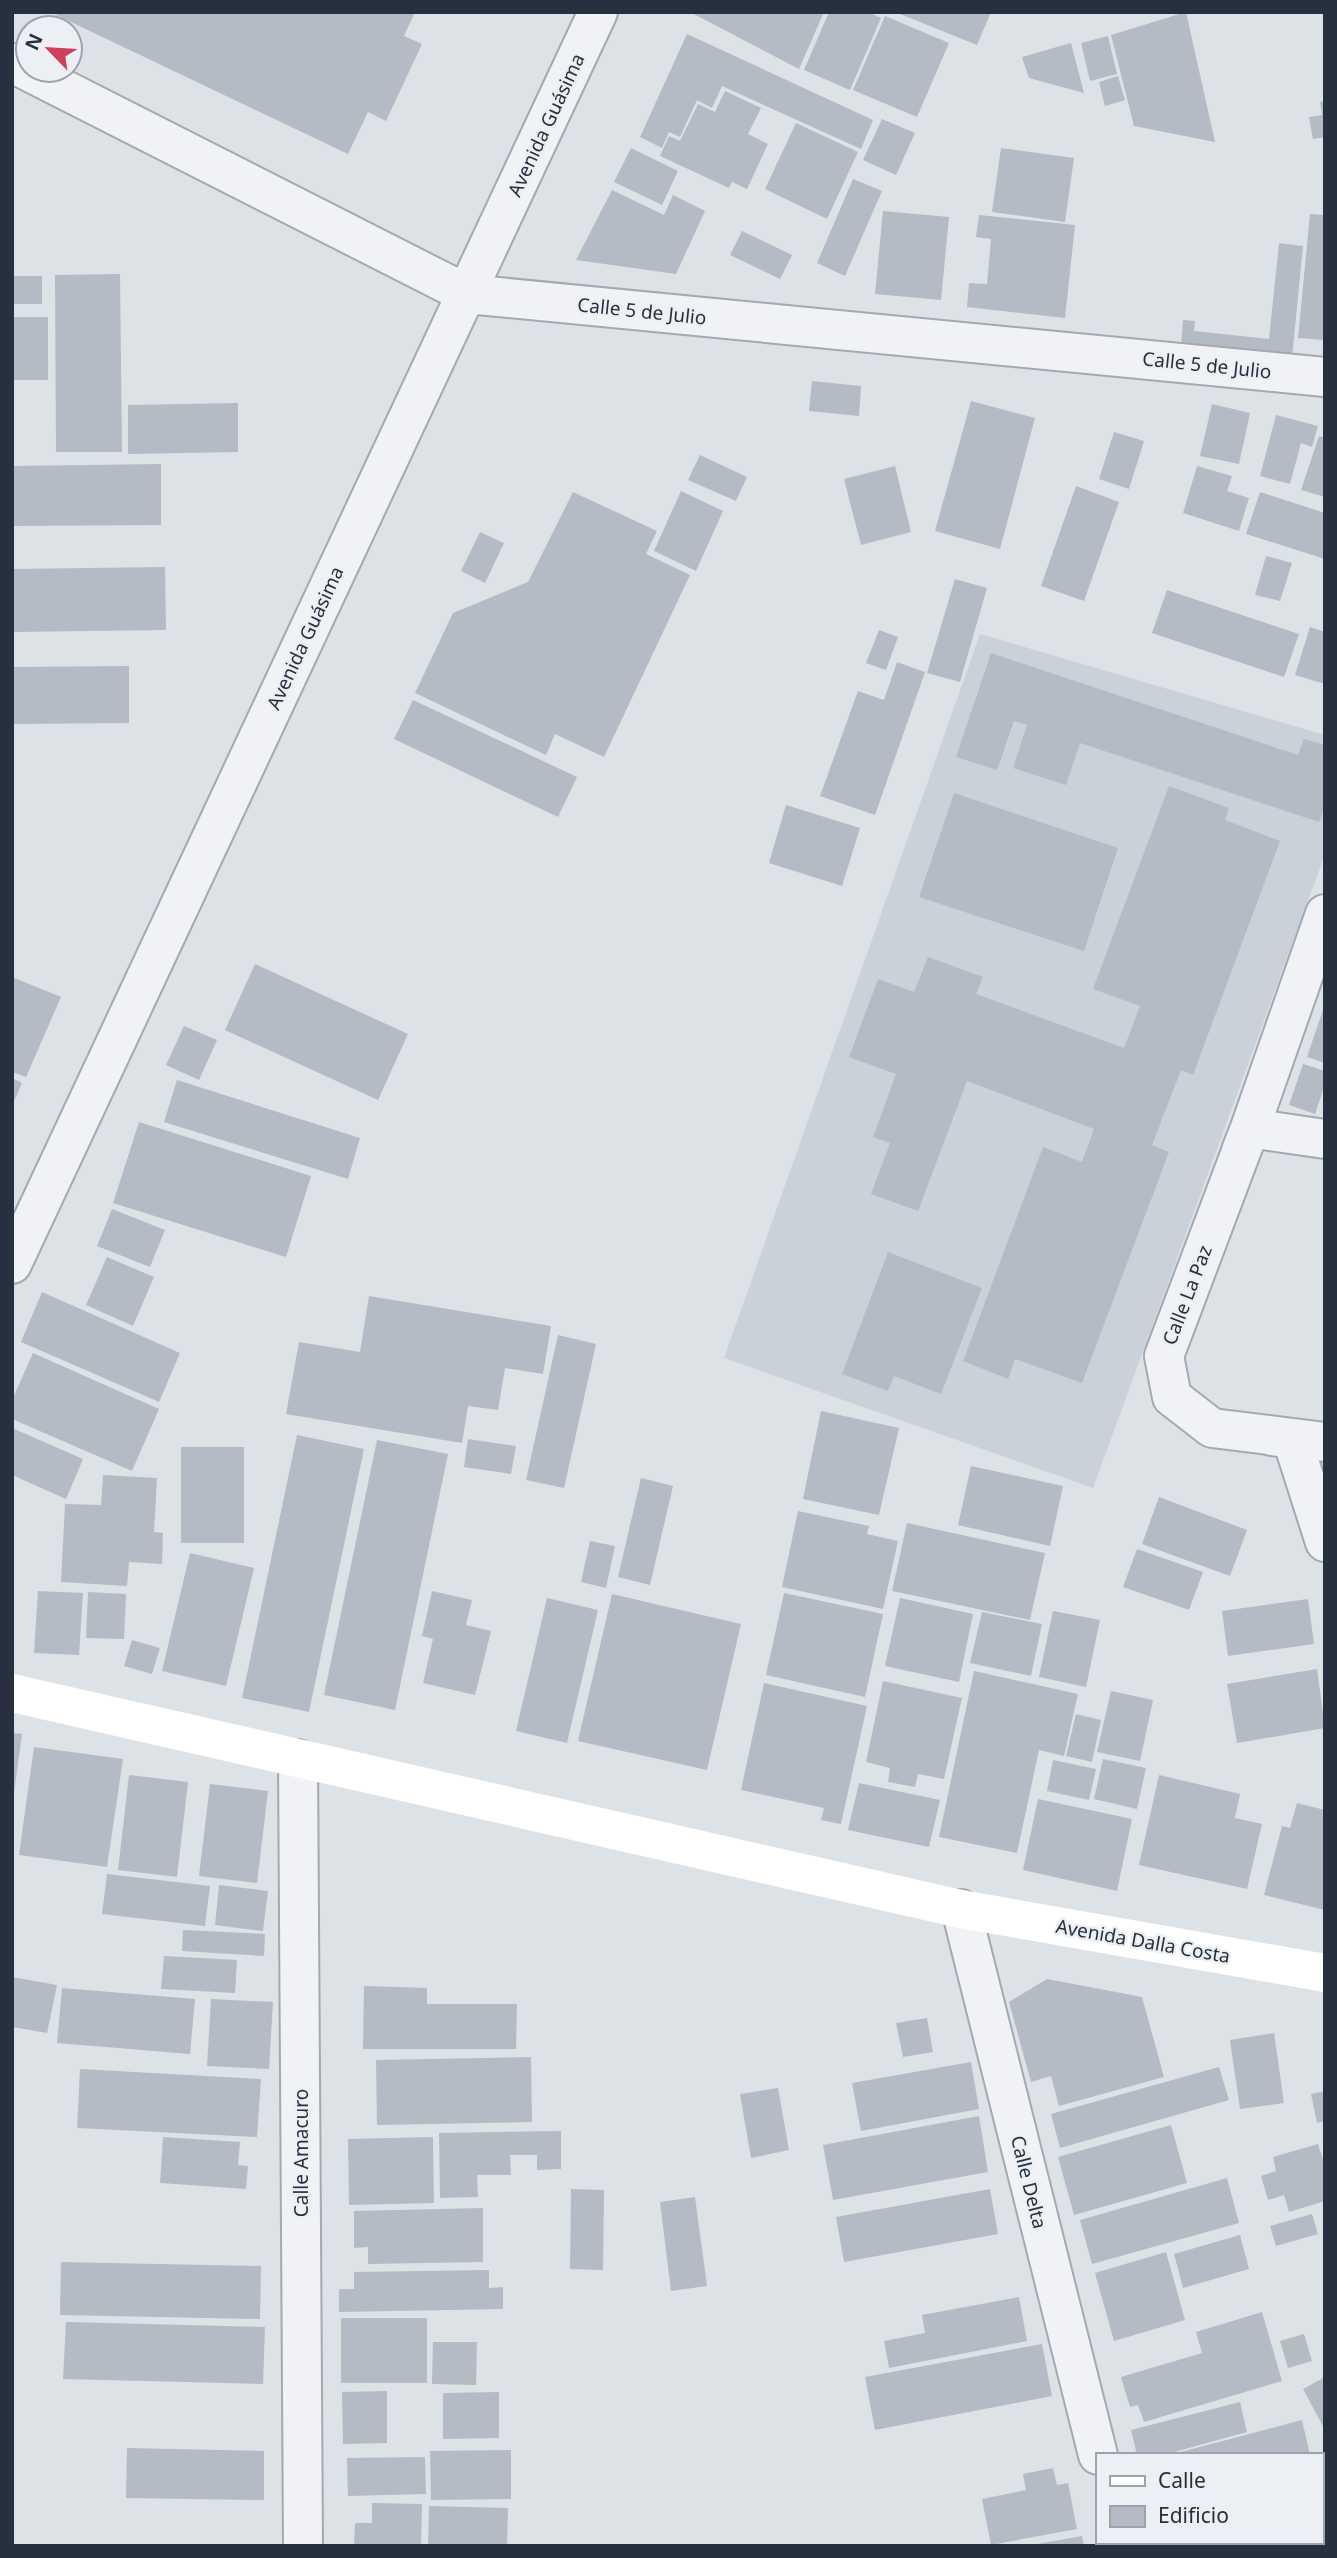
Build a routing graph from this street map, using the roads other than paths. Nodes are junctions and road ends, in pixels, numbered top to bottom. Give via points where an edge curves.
1 (598, 12) edge
2 (12, 63) edge
3 (467, 294) junction
4 (1325, 377) edge
5 (1325, 914) edge
6 (1250, 1128) junction
7 (1325, 1139) edge
8 (12, 1264) edge
9 (1308, 1441) edge
10 (1325, 1542) edge
11 (12, 1693) edge
12 (298, 1759) junction
13 (961, 1909) junction
14 (1325, 1973) edge
15 (1097, 2453) edge
16 (303, 2546) edge

1 - 3 street, Avenida Guásima
2 - 3 street, Calle 5 de Julio
3 - 4 street, Calle 5 de Julio
3 - 8 street, Avenida Guásima
5 - 6 street, Calle La Paz
6 - 7 street
6 - 9 street, Calle La Paz via 1164,1356 1172,1397 1212,1428
9 - 10 street, Calle La Paz
11 - 12 main road, Avenida Dalla Costa
12 - 13 main road, Avenida Dalla Costa
12 - 16 street, Calle Amacuro
13 - 14 main road, Avenida Dalla Costa
13 - 15 street, Calle Delta

